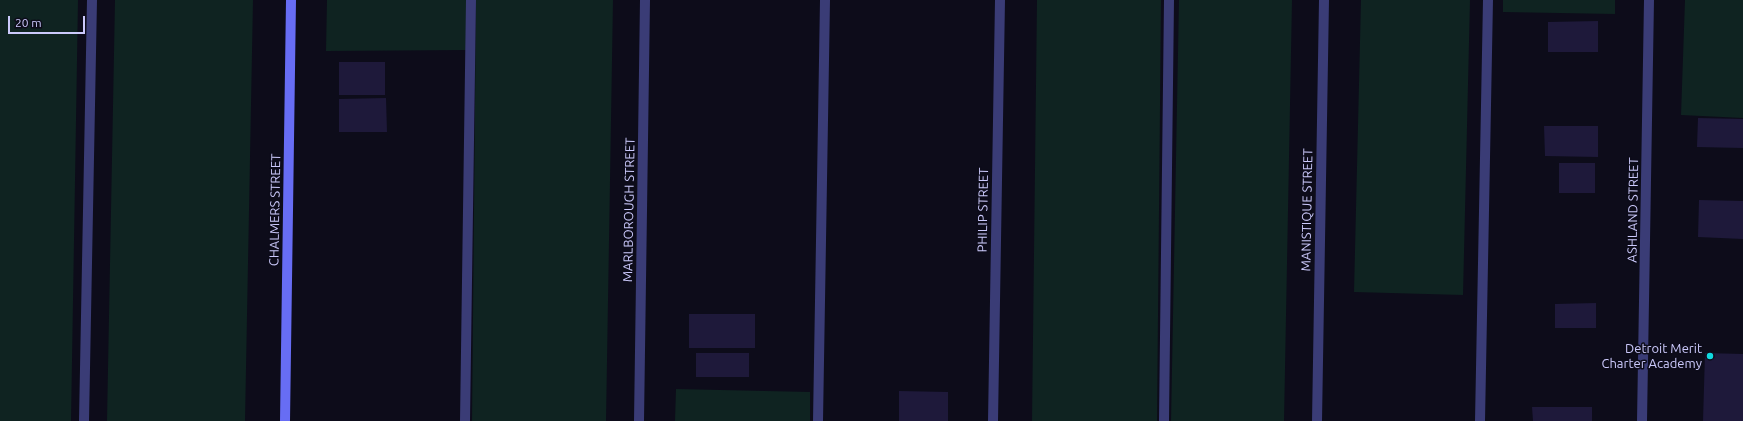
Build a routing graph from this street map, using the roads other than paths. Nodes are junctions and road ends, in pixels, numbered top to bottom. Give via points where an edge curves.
1 (92, 0) edge
2 (291, 0) edge
3 (471, 0) edge
4 (645, 0) edge
5 (824, 0) edge
6 (1000, 0) edge
7 (1170, 0) edge
8 (1324, 0) edge
9 (1488, 0) edge
10 (1649, 0) edge
11 (84, 421) edge
12 (284, 421) edge
13 (465, 421) edge
14 (639, 421) edge
15 (818, 421) edge
16 (993, 421) edge
17 (1164, 421) edge
18 (1316, 421) edge
19 (1480, 421) edge
20 (1642, 421) edge

1 - 11 street
2 - 12 street, CHALMERS STREET
3 - 13 street
4 - 14 street, MARLBOROUGH STREET
5 - 15 street
6 - 16 street, PHILIP STREET
7 - 17 street
8 - 18 street, MANISTIQUE STREET
9 - 19 street
10 - 20 street, ASHLAND STREET

